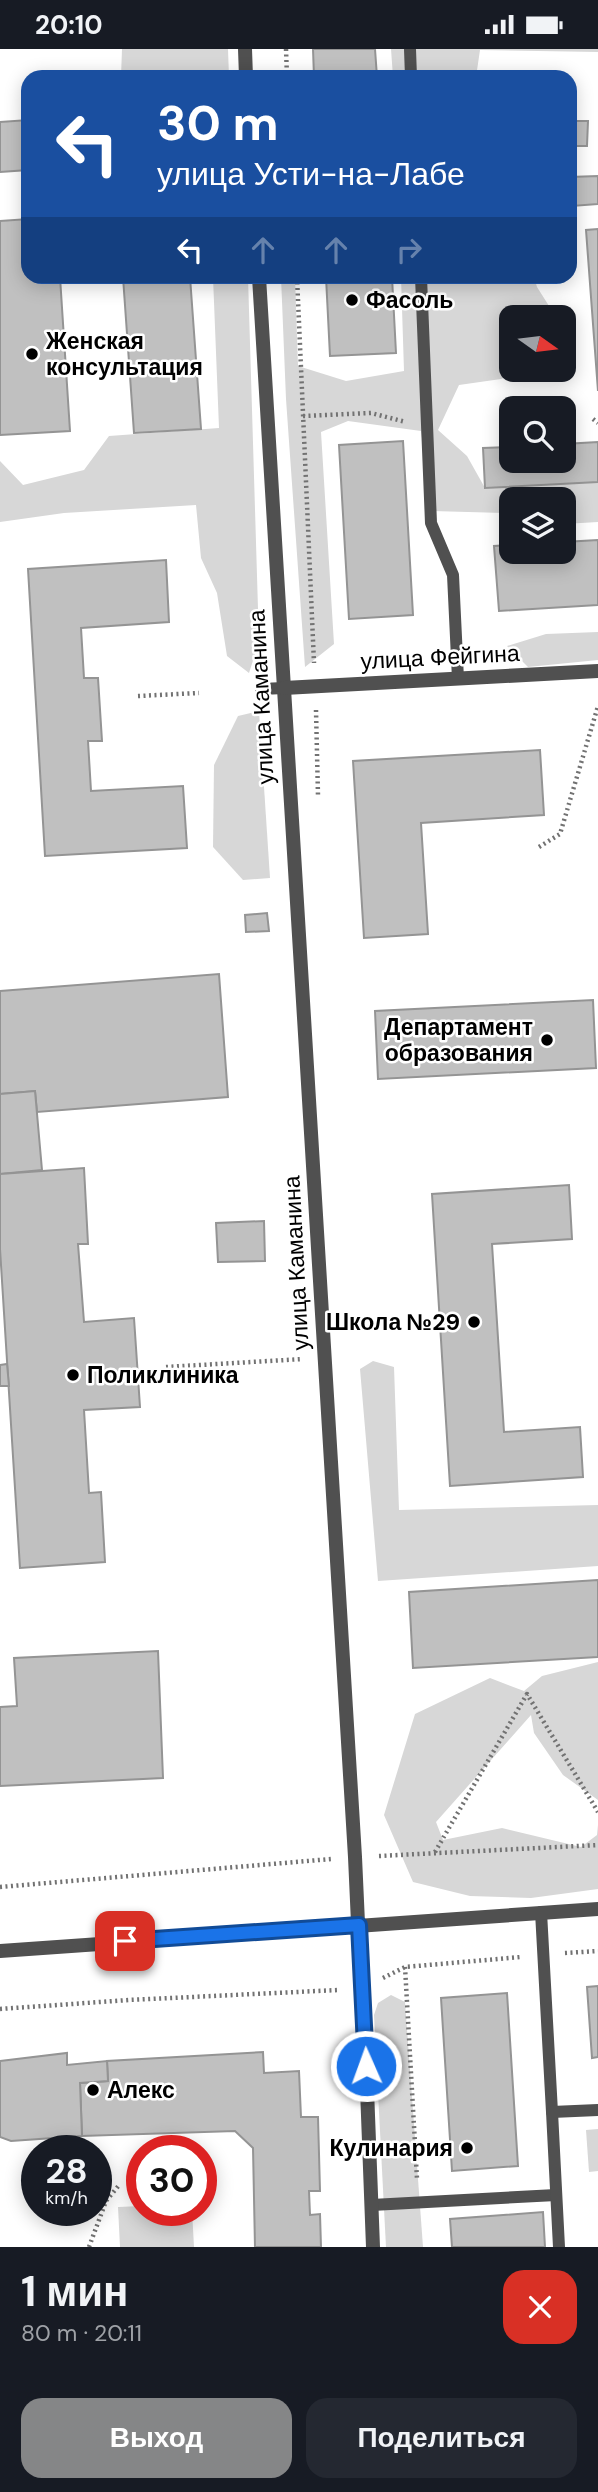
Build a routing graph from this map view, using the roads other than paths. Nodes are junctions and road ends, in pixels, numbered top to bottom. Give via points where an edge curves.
1 (245, 49) edge
2 (410, 49) edge
3 (246, 70) edge
4 (411, 70) edge
5 (259, 284) edge
6 (421, 284) edge
7 (598, 671) edge
8 (458, 679) junction
9 (284, 688) junction
10 (261, 689) dead end
11 (598, 1909) edge
12 (541, 1912) junction
13 (359, 1925) junction
14 (0, 1951) edge
15 (598, 2110) edge
16 (552, 2112) junction
17 (556, 2195) junction
18 (372, 2205) junction
19 (373, 2247) edge
20 (559, 2247) edge

1 - 3 street
2 - 4 lane
5 - 9 street, улица Каманина
6 - 8 lane via 431,523 453,575
7 - 8 street, улица Фейгина
8 - 9 street, улица Фейгина
9 - 10 lane
9 - 13 street, улица Каманина
11 - 12 street
12 - 13 street
12 - 16 lane
13 - 14 street
13 - 18 street, улица Каманина
15 - 16 lane
16 - 17 lane
17 - 18 lane
17 - 20 lane
18 - 19 street, улица Каманина

